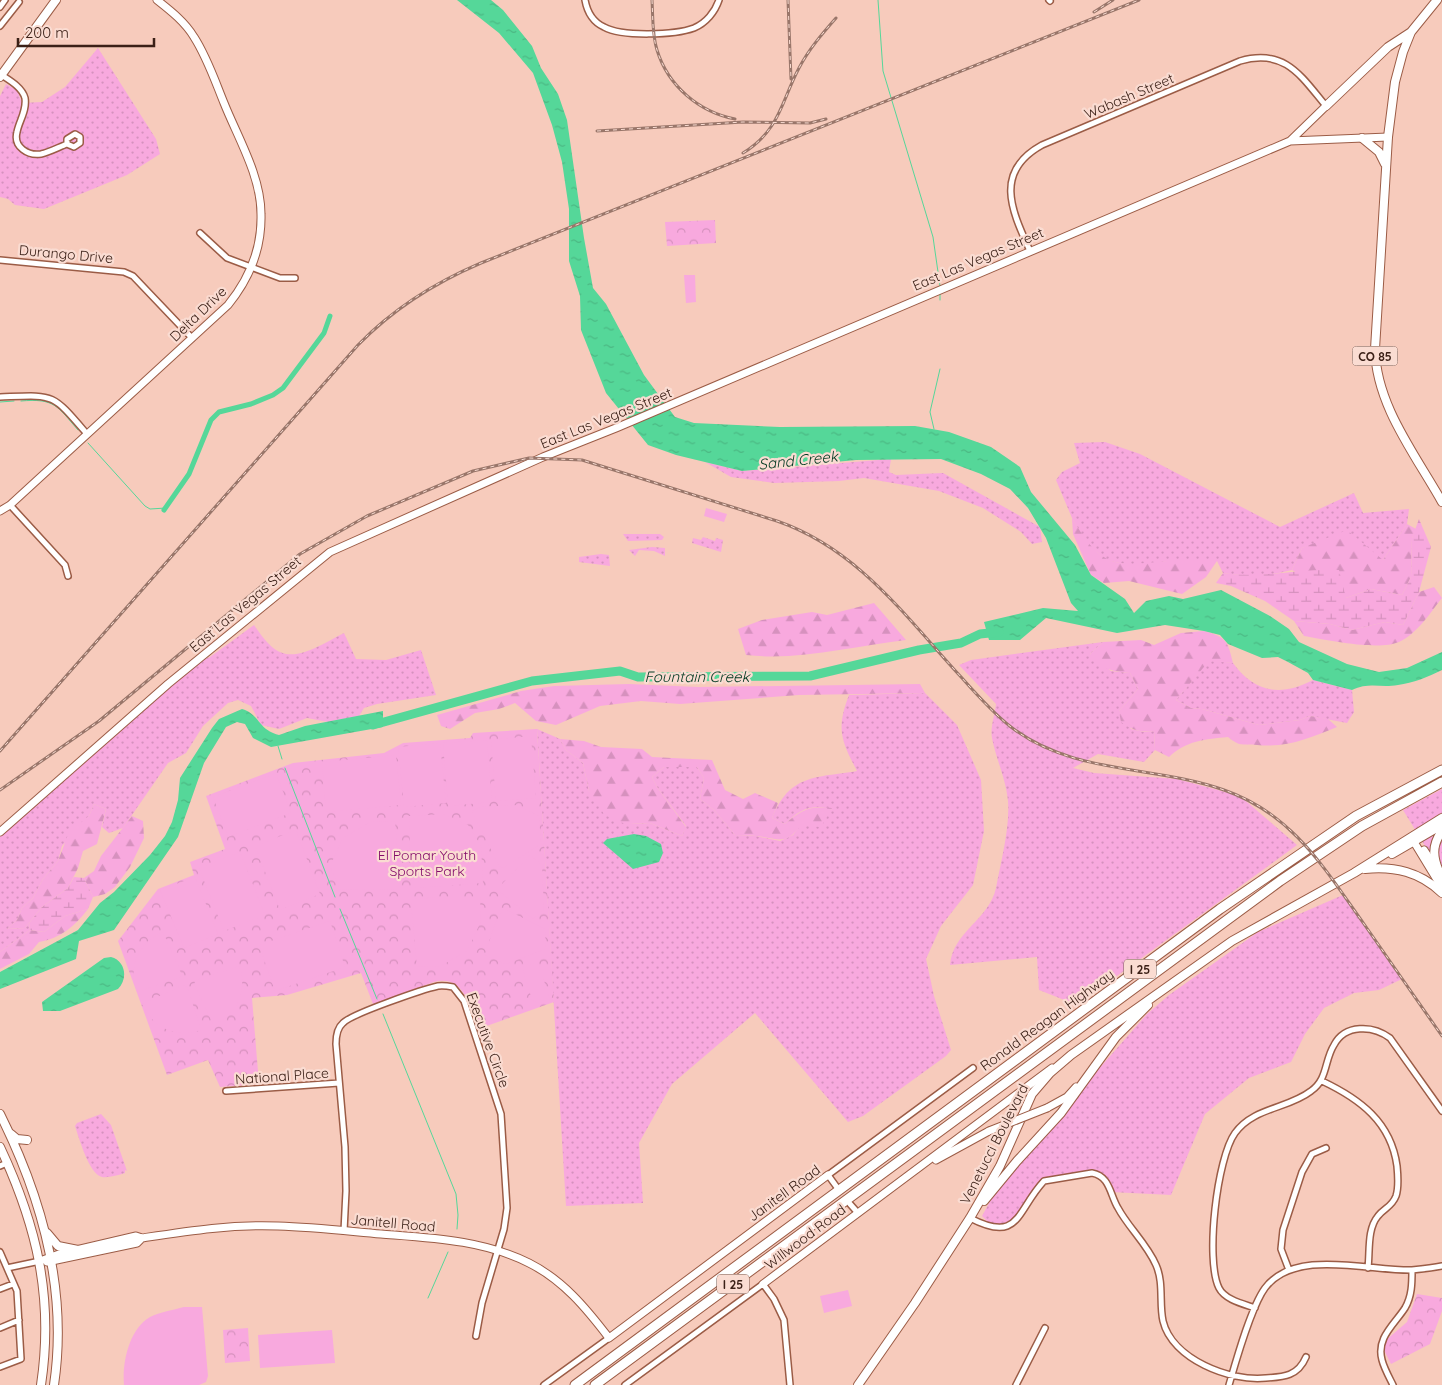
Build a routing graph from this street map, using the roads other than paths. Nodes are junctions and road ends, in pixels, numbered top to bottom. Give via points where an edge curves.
1 (5, 0) edge
2 (56, 0) edge
3 (157, 0) edge
4 (585, 0) edge
5 (718, 0) edge
6 (1437, 0) edge
7 (19, 2) dead end
8 (0, 7) edge
9 (0, 26) edge
10 (1411, 32) junction
11 (0, 75) edge
12 (1326, 106) junction
13 (1388, 137) junction
14 (1362, 138) junction
15 (1290, 141) junction
16 (67, 144) dead end
17 (1387, 169) junction
18 (200, 233) dead end
19 (1030, 251) junction
20 (0, 260) edge
21 (252, 268) junction
22 (295, 278) dead end
23 (192, 338) junction
24 (0, 397) edge
25 (88, 434) junction
26 (1442, 502) edge
27 (10, 505) junction
28 (0, 511) edge
29 (68, 576) dead end
30 (1442, 770) edge
31 (1442, 782) edge
32 (1442, 818) edge
33 (1442, 825) edge
34 (1442, 831) edge
35 (0, 832) edge
36 (1414, 839) junction
37 (1365, 869) junction
38 (1354, 873) junction
39 (1441, 876) edge
40 (1442, 888) edge
41 (1442, 893) edge
42 (1161, 993) junction
43 (1071, 1055) junction
44 (1095, 1065) junction
45 (973, 1068) dead end
46 (1322, 1081) junction
47 (339, 1082) junction
48 (226, 1091) dead end
49 (1442, 1111) edge
50 (0, 1114) edge
51 (8, 1130) junction
52 (0, 1147) edge
53 (1326, 1148) dead end
54 (20, 1159) junction
55 (4, 1165) edge
56 (828, 1175) junction
57 (904, 1180) junction
58 (836, 1186) dead end
59 (850, 1204) dead end
60 (858, 1213) junction
61 (970, 1218) junction
62 (45, 1230) junction
63 (344, 1231) junction
64 (142, 1238) junction
65 (78, 1250) junction
66 (498, 1250) junction
67 (0, 1252) edge
68 (51, 1260) junction
69 (40, 1261) junction
70 (1442, 1266) edge
71 (7, 1268) junction
72 (1368, 1268) junction
73 (1290, 1270) junction
74 (1412, 1270) junction
75 (14, 1284) junction
76 (763, 1284) junction
77 (0, 1289) edge
78 (1255, 1308) junction
79 (19, 1320) junction
80 (0, 1328) edge
81 (1045, 1328) dead end
82 (476, 1336) dead end
83 (609, 1338) junction
84 (1306, 1357) dead end
85 (0, 1367) edge
86 (1232, 1374) junction
87 (41, 1385) edge
88 (54, 1385) edge
89 (544, 1385) edge
90 (576, 1385) edge
91 (595, 1385) edge
92 (625, 1385) edge
93 (790, 1385) edge
94 (858, 1385) edge
95 (1016, 1385) edge
96 (1228, 1385) edge
97 (1393, 1385) edge

1 - 8 street
2 - 11 main road
3 - 21 street, Delta Drive via 182,22 201,48 256,181 261,227
4 - 5 street via 590,15 606,29 622,33 694,28 709,18
6 - 10 main road, CO 85
7 - 9 street
10 - 12 main road via 1388,47
10 - 13 main road, CO 85 via 1397,70
11 - 16 street via 18,87 24,98 24,116 16,134 18,146 27,153 40,154
12 - 15 street, East Las Vegas Street
12 - 19 street, Wabash Street via 1300,75 1285,63 1255,57 1042,145 1023,159 1011,185 1013,211
13 - 14 street, East Las Vegas Street
13 - 17 main road, CO 85
14 - 15 street, East Las Vegas Street
14 - 17 main road via 1379,152
15 - 19 street, East Las Vegas Street
17 - 26 main road, CO 85 via 1376,369 1392,416
18 - 21 street via 227,258
19 - 35 street, East Las Vegas Street via 542,457 330,552 161,690
20 - 23 street, Durango Drive via 124,272 133,276
21 - 22 street via 280,278
21 - 23 street, Delta Drive via 228,304
23 - 25 street, Delta Drive
24 - 25 street via 51,397
25 - 27 street, Delta Drive
27 - 28 street, Delta Drive
27 - 29 street via 65,565
30 - 90 highway, Ronald Reagan Highway / I 25 via 1376,805 1294,857
31 - 91 highway, Ronald Reagan Highway / I 25 via 1362,826 1296,870
32 - 36 main road
33 - 36 main road
34 - 39 main road via 1434,851
36 - 37 main road, Venetucci Boulevard
36 - 38 main road, Venetucci Boulevard
36 - 39 street
36 - 40 street
37 - 38 main road, Venetucci Boulevard
37 - 41 main road via 1406,871 1425,879
38 - 42 main road, Venetucci Boulevard via 1232,941
42 - 43 main road, Venetucci Boulevard
42 - 44 main road, Venetucci Boulevard via 1122,1031
43 - 57 street, Willwood Road
43 - 61 main road, Venetucci Boulevard via 1032,1094 1000,1166
44 - 57 street, Willwood Road, bridge via 1067,1097 989,1131
44 - 61 main road, Venetucci Boulevard via 1061,1113 1016,1161
45 - 56 street, Janitell Road
46 - 49 street via 1338,1038 1358,1028 1382,1031
46 - 72 street via 1351,1095 1379,1122 1395,1151 1398,1190 1391,1206 1373,1224
46 - 78 street via 1310,1092 1249,1119 1229,1145 1212,1217 1215,1274 1220,1290 1229,1298
47 - 48 street, National Place
47 - 63 street, Executive Circle via 346,1166
47 - 66 street, Executive Circle via 336,1038 342,1023 437,986 448,986 457,991 471,1022 503,1122 507,1208
50 - 51 main road
51 - 54 main road
51 - 54 main road via 14,1138 27,1140 22,1145
52 - 55 main road
53 - 73 street via 1312,1154 1302,1172 1283,1230 1282,1250
54 - 62 main road
55 - 69 main road via 33,1232
56 - 58 street
56 - 83 street, Janitell Road
57 - 60 street, Willwood Road
59 - 60 street
60 - 76 street, Willwood Road
61 - 86 street via 995,1229 1002,1228 1014,1221 1044,1181 1092,1173 1105,1178 1118,1208 1156,1264 1163,1321 1175,1345 1193,1360
61 - 94 main road, Venetucci Boulevard
62 - 65 main road via 58,1246
62 - 68 main road
63 - 64 street, Janitell Road via 237,1226
63 - 66 street, Janitell Road via 464,1242
64 - 65 street, Janitell Road via 136,1236
64 - 68 street, Janitell Road via 137,1243
65 - 68 street, Janitell Road
66 - 82 street, Executive Circle
66 - 83 street, Janitell Road via 531,1264 563,1286
67 - 71 street
68 - 69 street, Janitell Road
68 - 88 main road via 58,1325
69 - 71 street, Janitell Road
69 - 87 main road via 45,1329
70 - 74 street
71 - 75 street
72 - 73 street via 1316,1265
72 - 74 street
73 - 78 street via 1268,1284
74 - 97 street via 1411,1293 1405,1307 1382,1340 1382,1360
75 - 77 street
75 - 79 street
76 - 92 street, Willwood Road
76 - 93 street via 784,1320
78 - 86 street
79 - 80 street
79 - 85 street via 21,1359
81 - 95 street
83 - 89 street, Janitell Road
84 - 86 street via 1294,1374 1281,1377 1262,1379
86 - 96 street

